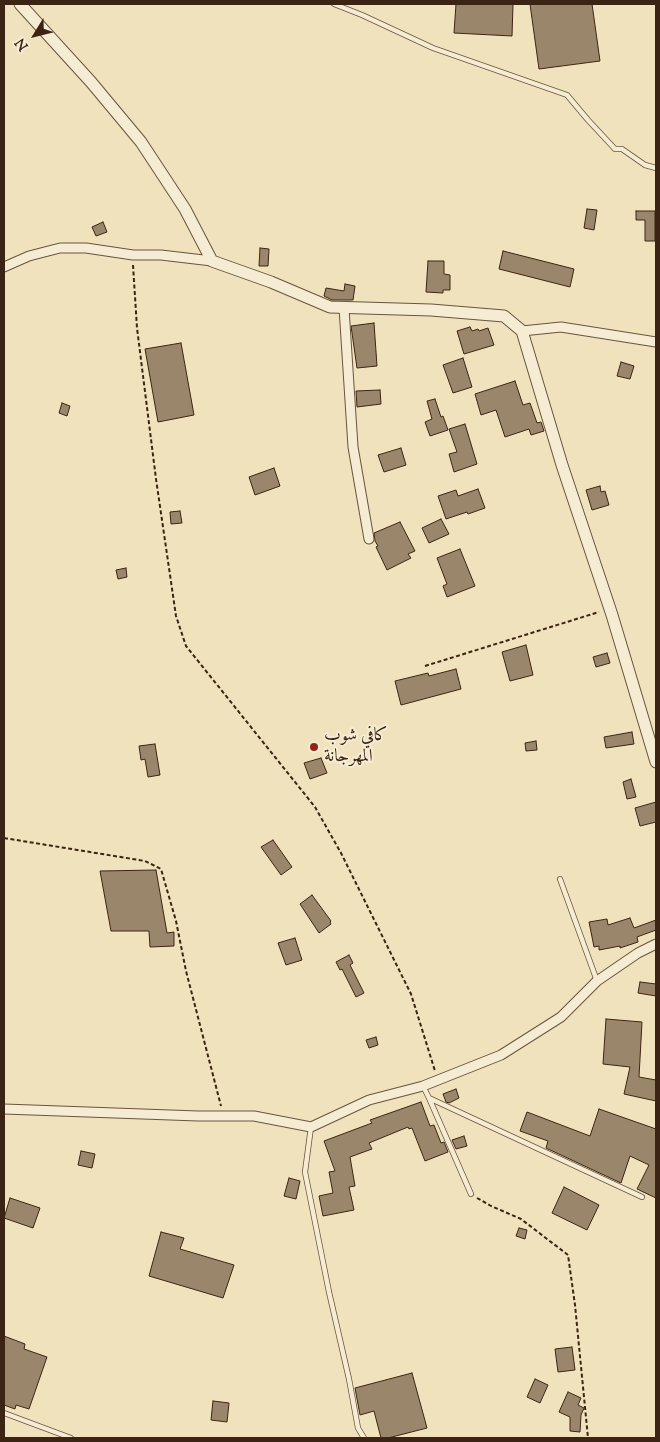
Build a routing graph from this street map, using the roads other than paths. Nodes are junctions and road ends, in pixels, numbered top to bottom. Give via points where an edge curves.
1 (20, 4) edge
2 (334, 4) edge
3 (656, 168) edge
4 (212, 261) junction
5 (4, 267) edge
6 (344, 308) junction
7 (522, 332) junction
8 (656, 342) edge
9 (369, 539) dead end
10 (656, 762) edge
11 (560, 879) dead end
12 (656, 944) edge
13 (597, 981) junction
14 (423, 1086) junction
15 (429, 1098) junction
16 (4, 1109) edge
17 (311, 1126) junction
18 (471, 1194) road end
19 (642, 1197) dead end
20 (4, 1413) edge
21 (71, 1438) edge
22 (364, 1438) edge

1 - 4 street via 141,142 185,209
2 - 3 lane via 433,48 567,94 615,149 622,149 645,165
4 - 5 street via 60,248
4 - 6 street via 330,307
6 - 7 street via 504,316
6 - 9 street via 353,447
7 - 8 street via 561,327
7 - 10 street
11 - 13 lane
12 - 13 street
13 - 14 street via 561,1017 501,1055
14 - 15 lane
14 - 17 street via 369,1100
15 - 18 lane
15 - 19 lane
16 - 17 street via 254,1116
17 - 22 lane via 305,1172 358,1428
20 - 21 lane

